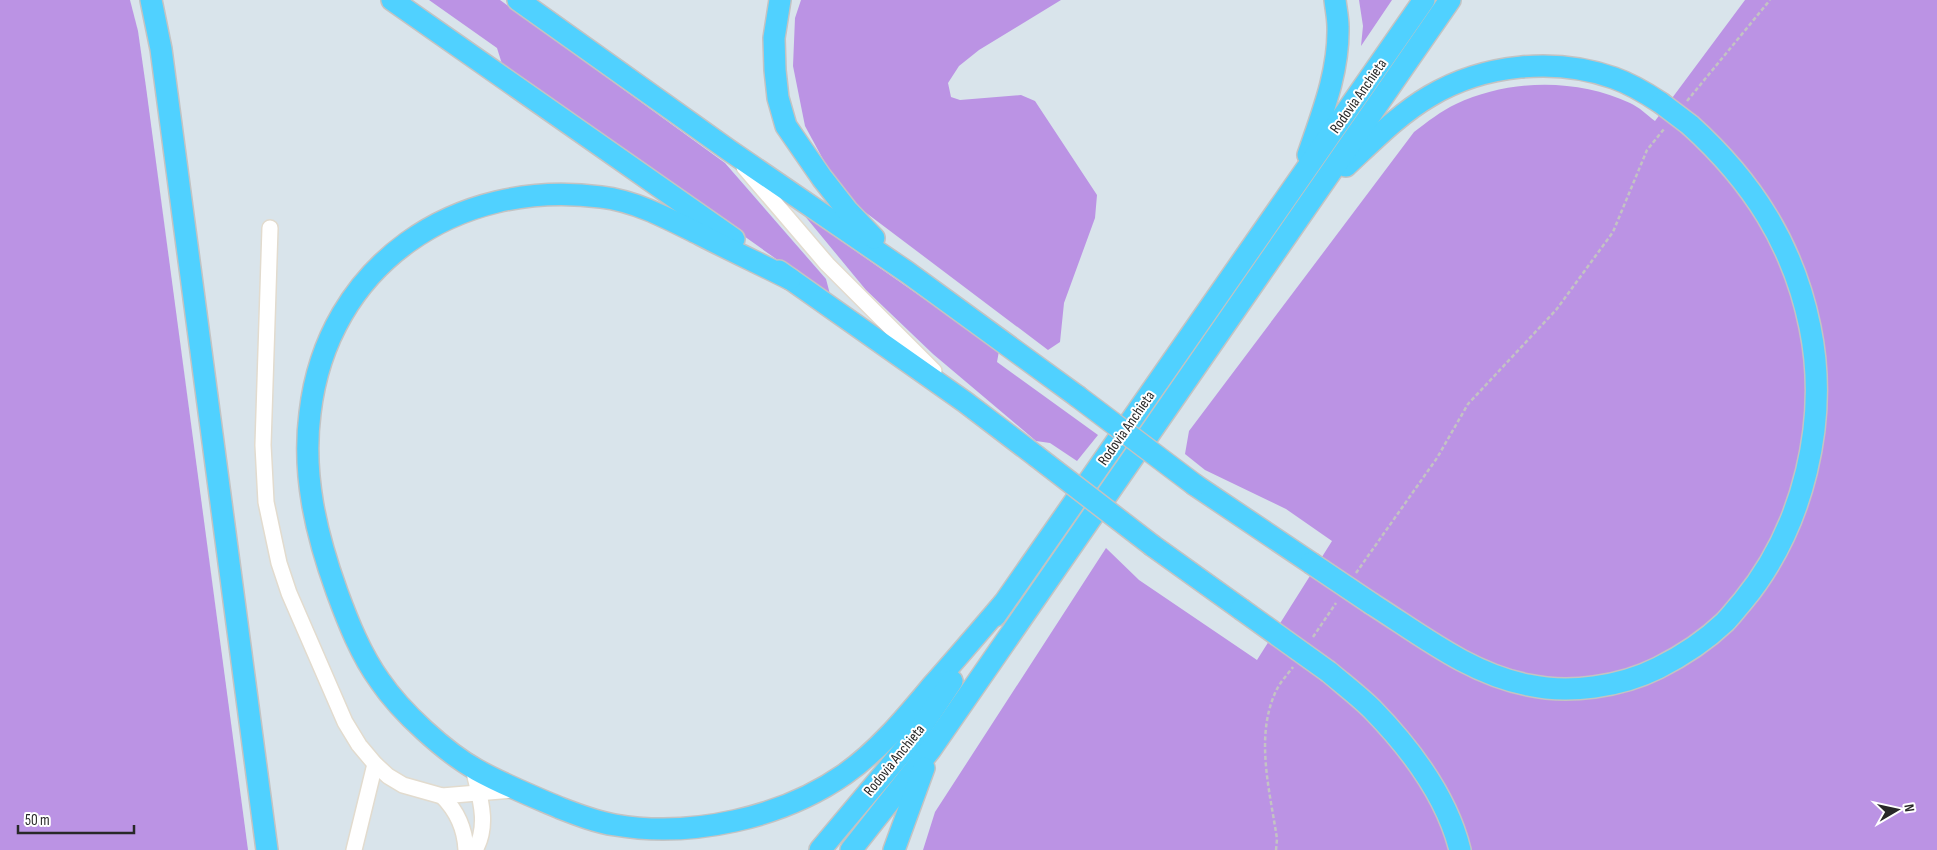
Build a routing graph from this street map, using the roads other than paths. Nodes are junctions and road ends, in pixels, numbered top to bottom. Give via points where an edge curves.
1 (151, 0) edge
2 (392, 0) edge
3 (518, 0) edge
4 (780, 0) edge
5 (1335, 0) edge
6 (1424, 0) edge
7 (1450, 0) edge
8 (730, 151) junction
9 (1298, 183) junction
10 (1316, 193) junction
11 (270, 228) dead end
12 (907, 272) junction
13 (790, 279) junction
14 (965, 402) junction
15 (1003, 604) junction
16 (931, 749) junction
17 (375, 764) junction
18 (473, 768) junction
19 (515, 790) junction
20 (260, 793) junction
21 (478, 793) junction
22 (442, 796) junction
23 (267, 850) edge
24 (277, 850) edge
25 (354, 850) edge
26 (466, 850) edge
27 (475, 850) edge
28 (820, 850) edge
29 (851, 850) edge
30 (894, 850) edge
31 (1460, 850) edge

1 - 20 highway via 162,59
2 - 13 highway
3 - 8 highway
4 - 12 highway via 774,38 774,70 786,126 847,210
5 - 9 highway via 1338,27 1334,69
6 - 9 highway, Rodovia Anchieta
7 - 10 highway, Rodovia Anchieta
8 - 12 highway
8 - 14 lane via 827,264
9 - 15 highway, Rodovia Anchieta
10 - 12 highway, bridge via 1384,130 1431,95 1481,74 1510,68 1567,67 1613,78 1661,103 1715,148 1735,169 1786,250 1810,328 1817,384 1810,452 1793,516 1758,583 1726,622 1677,659 1623,682 1597,687 1529,686 1474,667 1372,604 1195,485
10 - 16 highway, Rodovia Anchieta
11 - 17 lane via 263,453 271,532 289,593 345,722
13 - 14 highway
13 - 18 highway via 642,208 606,197 569,194 501,200 471,208 440,222 409,240 383,262 358,292 323,354 314,386 308,453 316,525 358,644 379,680 400,706
14 - 31 highway, bridge via 1153,546 1329,672 1371,708 1421,768 1449,816
15 - 19 highway via 900,725 874,750 844,774 781,808 714,824 650,828 616,825 582,816
15 - 28 highway, Rodovia Anchieta via 914,738
16 - 29 highway, Rodovia Anchieta
16 - 30 highway
17 - 22 lane via 403,785
17 - 25 lane
18 - 19 highway
18 - 21 lane
19 - 21 lane
20 - 23 highway
20 - 24 lane
21 - 22 lane
21 - 27 lane via 483,831
22 - 26 lane via 460,822

